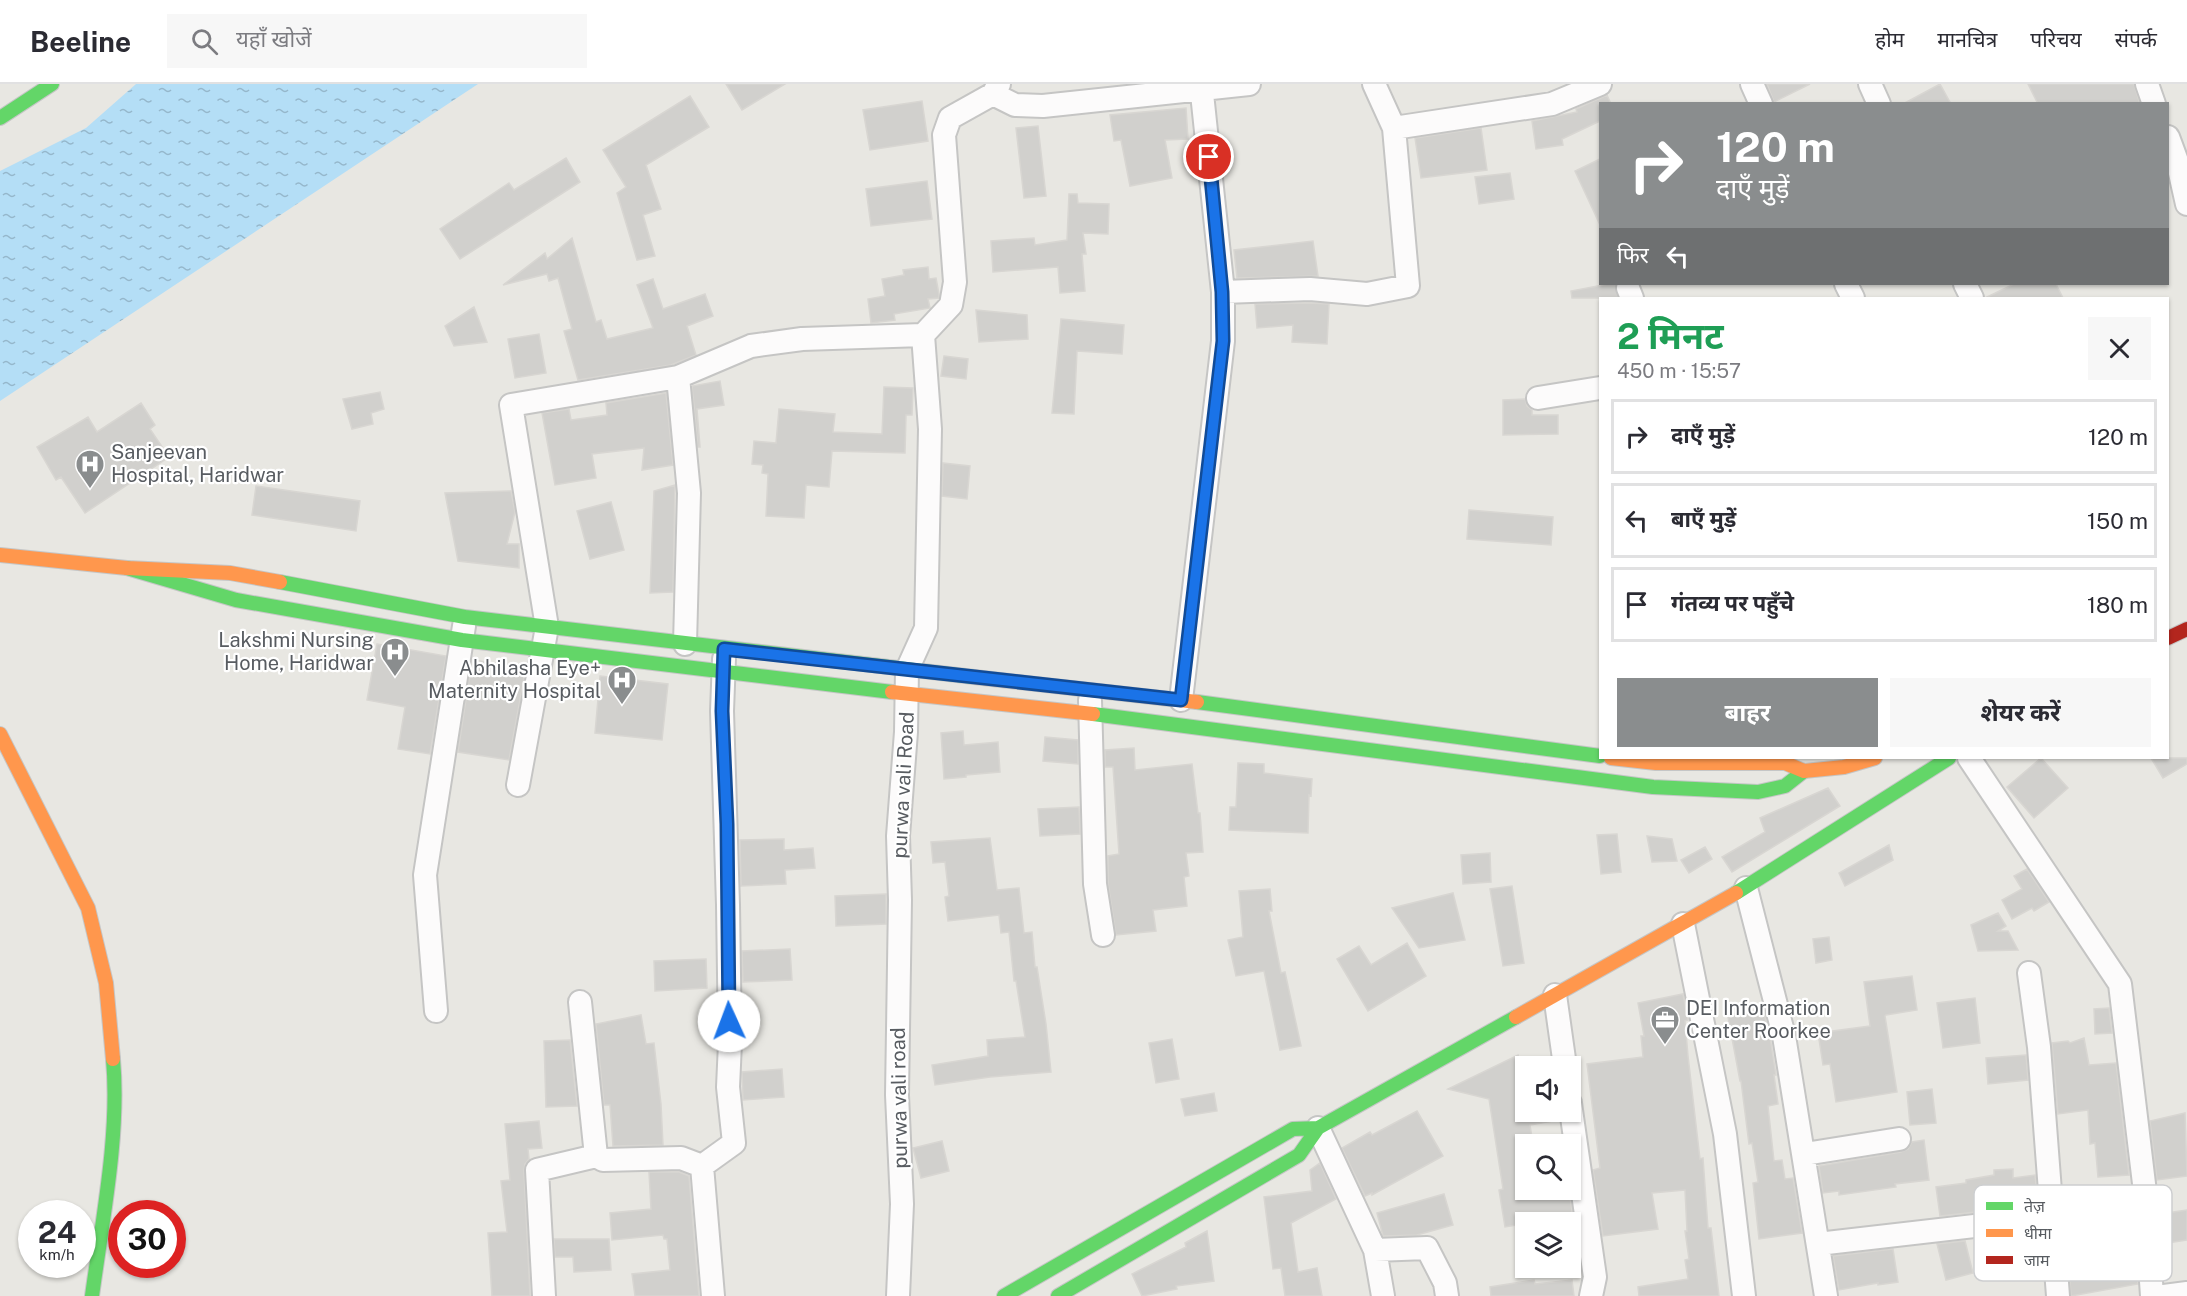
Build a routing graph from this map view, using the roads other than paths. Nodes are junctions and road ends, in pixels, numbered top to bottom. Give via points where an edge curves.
1 (52, 84) edge
2 (1249, 84) edge
3 (1374, 84) edge
4 (1600, 84) edge
5 (1752, 84) edge
6 (1870, 84) edge
7 (2147, 84) edge
8 (1202, 87) edge
9 (996, 89) edge
10 (1760, 102) edge
11 (1878, 102) edge
12 (2153, 102) edge
13 (0, 118) edge
14 (1394, 128) junction
15 (2169, 140) edge
16 (2187, 204) edge
17 (1222, 292) junction
18 (923, 334) junction
19 (678, 377) junction
20 (1599, 388) edge
21 (1538, 398) dead end
22 (0, 555) edge
23 (127, 568) junction
24 (465, 617) junction
25 (547, 627) junction
26 (2187, 629) edge
27 (2169, 638) edge
28 (462, 639) junction
29 (685, 644) junction
30 (724, 649) junction
31 (543, 650) junction
32 (907, 670) junction
33 (723, 672) junction
34 (1089, 690) junction
35 (907, 694) junction
36 (1181, 700) junction
37 (1090, 714) junction
38 (0, 734) edge
39 (1599, 756) edge
40 (1618, 759) edge
41 (1870, 759) edge
42 (1947, 759) edge
43 (1970, 759) edge
44 (1827, 768) edge
45 (518, 785) dead end
46 (1746, 888) junction
47 (900, 900) joint
48 (1683, 924) junction
49 (1103, 935) dead end
50 (2029, 973) dead end
51 (1555, 995) junction
52 (579, 1002) dead end
53 (436, 1011) dead end
54 (1564, 1056) edge
55 (1573, 1122) edge
56 (1318, 1128) junction
57 (1899, 1139) dead end
58 (1804, 1154) junction
59 (596, 1156) junction
60 (702, 1166) junction
61 (2050, 1185) edge
62 (2144, 1185) edge
63 (1974, 1226) edge
64 (1818, 1244) junction
65 (1375, 1250) junction
66 (2057, 1281) edge
67 (2151, 1281) edge
68 (1071, 1293) edge
69 (2187, 1293) edge
70 (92, 1296) edge
71 (544, 1296) edge
72 (713, 1296) edge
73 (898, 1296) edge
74 (1004, 1296) edge
75 (1383, 1296) edge
76 (1447, 1296) edge
77 (1591, 1296) edge
78 (1744, 1296) edge
79 (1826, 1296) edge
80 (2058, 1296) edge
81 (2152, 1296) edge
82 (2164, 1296) edge

1 - 13 main road
2 - 8 street
3 - 14 street
4 - 14 street via 1552,104
5 - 10 street
6 - 11 street
7 - 12 street
8 - 9 street via 1043,106 1015,105
8 - 17 street
9 - 18 street via 950,118 944,135 955,282 951,305
14 - 17 street via 1408,286 1367,294 1310,289
15 - 16 street
17 - 36 street via 1223,341
18 - 19 street via 802,339 751,346
18 - 32 street via 930,429 926,628
19 - 25 street via 511,405
19 - 29 street via 689,493
20 - 21 street
22 - 23 main road
23 - 24 main road via 230,573
23 - 28 main road via 236,600
24 - 25 main road
24 - 28 street
25 - 29 main road
25 - 31 street
26 - 27 main road
28 - 31 main road
28 - 53 street via 425,875
29 - 30 main road
30 - 32 main road
30 - 33 street
31 - 33 main road
31 - 45 street
32 - 34 main road
32 - 35 street, purwa vali Road
33 - 35 main road
33 - 60 street via 728,1087 735,1143
34 - 36 main road
34 - 37 street
35 - 37 main road
35 - 47 street, purwa vali Road via 898,836
36 - 39 main road
37 - 44 main road via 1653,787 1758,792 1785,786
37 - 49 street via 1095,884
38 - 70 main road via 88,908 106,982 115,1082 109,1169
40 - 44 main road via 1656,764 1785,763
41 - 44 main road
42 - 46 main road via 1868,804
43 - 62 street via 2120,984
46 - 48 main road
46 - 58 street via 1784,1036
47 - 73 street, purwa vali road via 897,1095 902,1204
48 - 51 main road
48 - 78 street via 1725,1134
50 - 61 street
51 - 54 street
51 - 56 main road
52 - 59 street
55 - 77 street via 1595,1277
56 - 65 street
56 - 68 main road via 1299,1155
56 - 74 main road via 1293,1129
57 - 58 street
58 - 64 street
59 - 60 street via 603,1160 681,1158
59 - 71 street via 537,1170
60 - 72 street
63 - 64 street
64 - 79 street
65 - 75 street
65 - 76 street via 1427,1248
66 - 80 street
67 - 81 street
69 - 82 street

